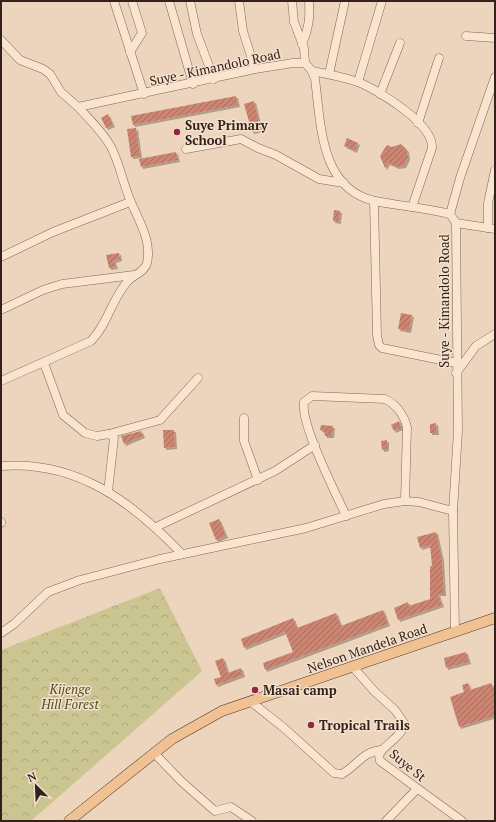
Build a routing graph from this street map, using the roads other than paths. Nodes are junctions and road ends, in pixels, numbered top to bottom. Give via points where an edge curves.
1 (114, 1) edge
2 (132, 1) edge
3 (169, 1) edge
4 (190, 1) edge
5 (239, 1) edge
6 (292, 1) edge
7 (309, 1) edge
8 (345, 1) edge
9 (382, 1) edge
10 (466, 36) dead end
11 (495, 38) edge
12 (1, 40) edge
13 (400, 43) dead end
14 (302, 44) junction
15 (130, 52) junction
16 (440, 58) dead end
17 (306, 63) junction
18 (255, 69) junction
19 (312, 71) junction
20 (329, 74) junction
21 (495, 77) edge
22 (214, 79) junction
23 (358, 82) junction
24 (193, 84) junction
25 (144, 94) junction
26 (380, 94) junction
27 (78, 107) junction
28 (418, 123) junction
29 (186, 149) dead end
30 (495, 170) edge
31 (344, 183) junction
32 (374, 201) junction
33 (130, 202) junction
34 (412, 207) junction
35 (450, 214) junction
36 (456, 223) junction
37 (491, 229) edge
38 (1, 257) edge
39 (135, 275) junction
40 (1, 310) edge
41 (495, 334) edge
42 (44, 363) junction
43 (456, 363) junction
44 (456, 373) junction
45 (198, 378) dead end
46 (1, 381) edge
47 (244, 418) dead end
48 (109, 434) junction
49 (315, 445) junction
50 (1, 466) edge
51 (258, 480) junction
52 (108, 492) junction
53 (404, 501) junction
54 (453, 511) junction
55 (346, 516) junction
56 (156, 527) junction
57 (182, 554) junction
58 (495, 618) edge
59 (455, 632) junction
60 (1, 633) edge
61 (353, 667) junction
62 (250, 701) junction
63 (381, 750) junction
64 (154, 753) junction
65 (417, 789) junction
66 (69, 821) edge
67 (252, 821) edge
68 (386, 821) edge
69 (462, 821) edge

1 - 15 street
2 - 15 street via 142,33
3 - 24 street
4 - 22 street via 197,34
5 - 18 street via 243,31
6 - 14 street via 294,22
7 - 14 street via 310,17
8 - 20 street
9 - 23 street
10 - 11 street
12 - 27 street via 20,60 50,74 61,92
13 - 26 street
14 - 17 street
15 - 25 street
16 - 28 street
17 - 18 street, Suye - Kimandolo Road
17 - 19 street
18 - 22 street, Suye - Kimandolo Road
19 - 20 street
19 - 31 street via 326,153 333,170
20 - 23 street
21 - 35 street
22 - 24 street, Suye - Kimandolo Road
23 - 26 street
24 - 25 street, Suye - Kimandolo Road
25 - 27 street, Suye - Kimandolo Road
26 - 28 street
27 - 33 street via 112,148
28 - 34 street via 431,139 432,148
29 - 31 street via 241,139 319,179
30 - 37 street via 488,203
31 - 32 street via 350,189
32 - 34 street
32 - 43 street via 376,334 379,345 382,348
33 - 38 street via 53,232
33 - 39 street via 147,242 146,266
34 - 35 street
35 - 36 street, Suye - Kimandolo Road
36 - 37 street
36 - 43 street, Suye - Kimandolo Road
39 - 40 street via 62,284
39 - 42 street via 123,287 99,333 91,341
41 - 44 street via 476,346
42 - 46 street
42 - 48 street via 63,415 85,433 97,436
43 - 44 street, Suye - Kimandolo Road
44 - 54 street, Suye - Kimandolo Road via 458,431
45 - 48 street via 160,420
47 - 51 street via 244,441
48 - 52 street via 115,443
49 - 51 street via 290,463
49 - 53 street via 303,407 306,399 318,396 391,401 403,416 407,427
49 - 55 street
50 - 52 street via 41,466 77,475
51 - 56 street
52 - 56 street
53 - 54 street via 419,502
53 - 55 street via 384,504
54 - 59 street, Suye - Kimandolo Road
55 - 57 street via 300,530
56 - 57 street
57 - 60 street via 48,592
58 - 59 main road, Nelson Mandela Road
59 - 61 main road, Nelson Mandela Road
61 - 62 main road, Nelson Mandela Road
61 - 63 street, Suye St via 395,710 404,723 400,734
62 - 63 street via 334,774 342,774 365,754
62 - 64 main road, Nelson Mandela Road via 204,720
63 - 65 street, Suye St via 379,755 383,764
64 - 66 main road, Nelson Mandela Road
64 - 67 street via 215,811 231,807
65 - 68 street
65 - 69 street, Suye St

